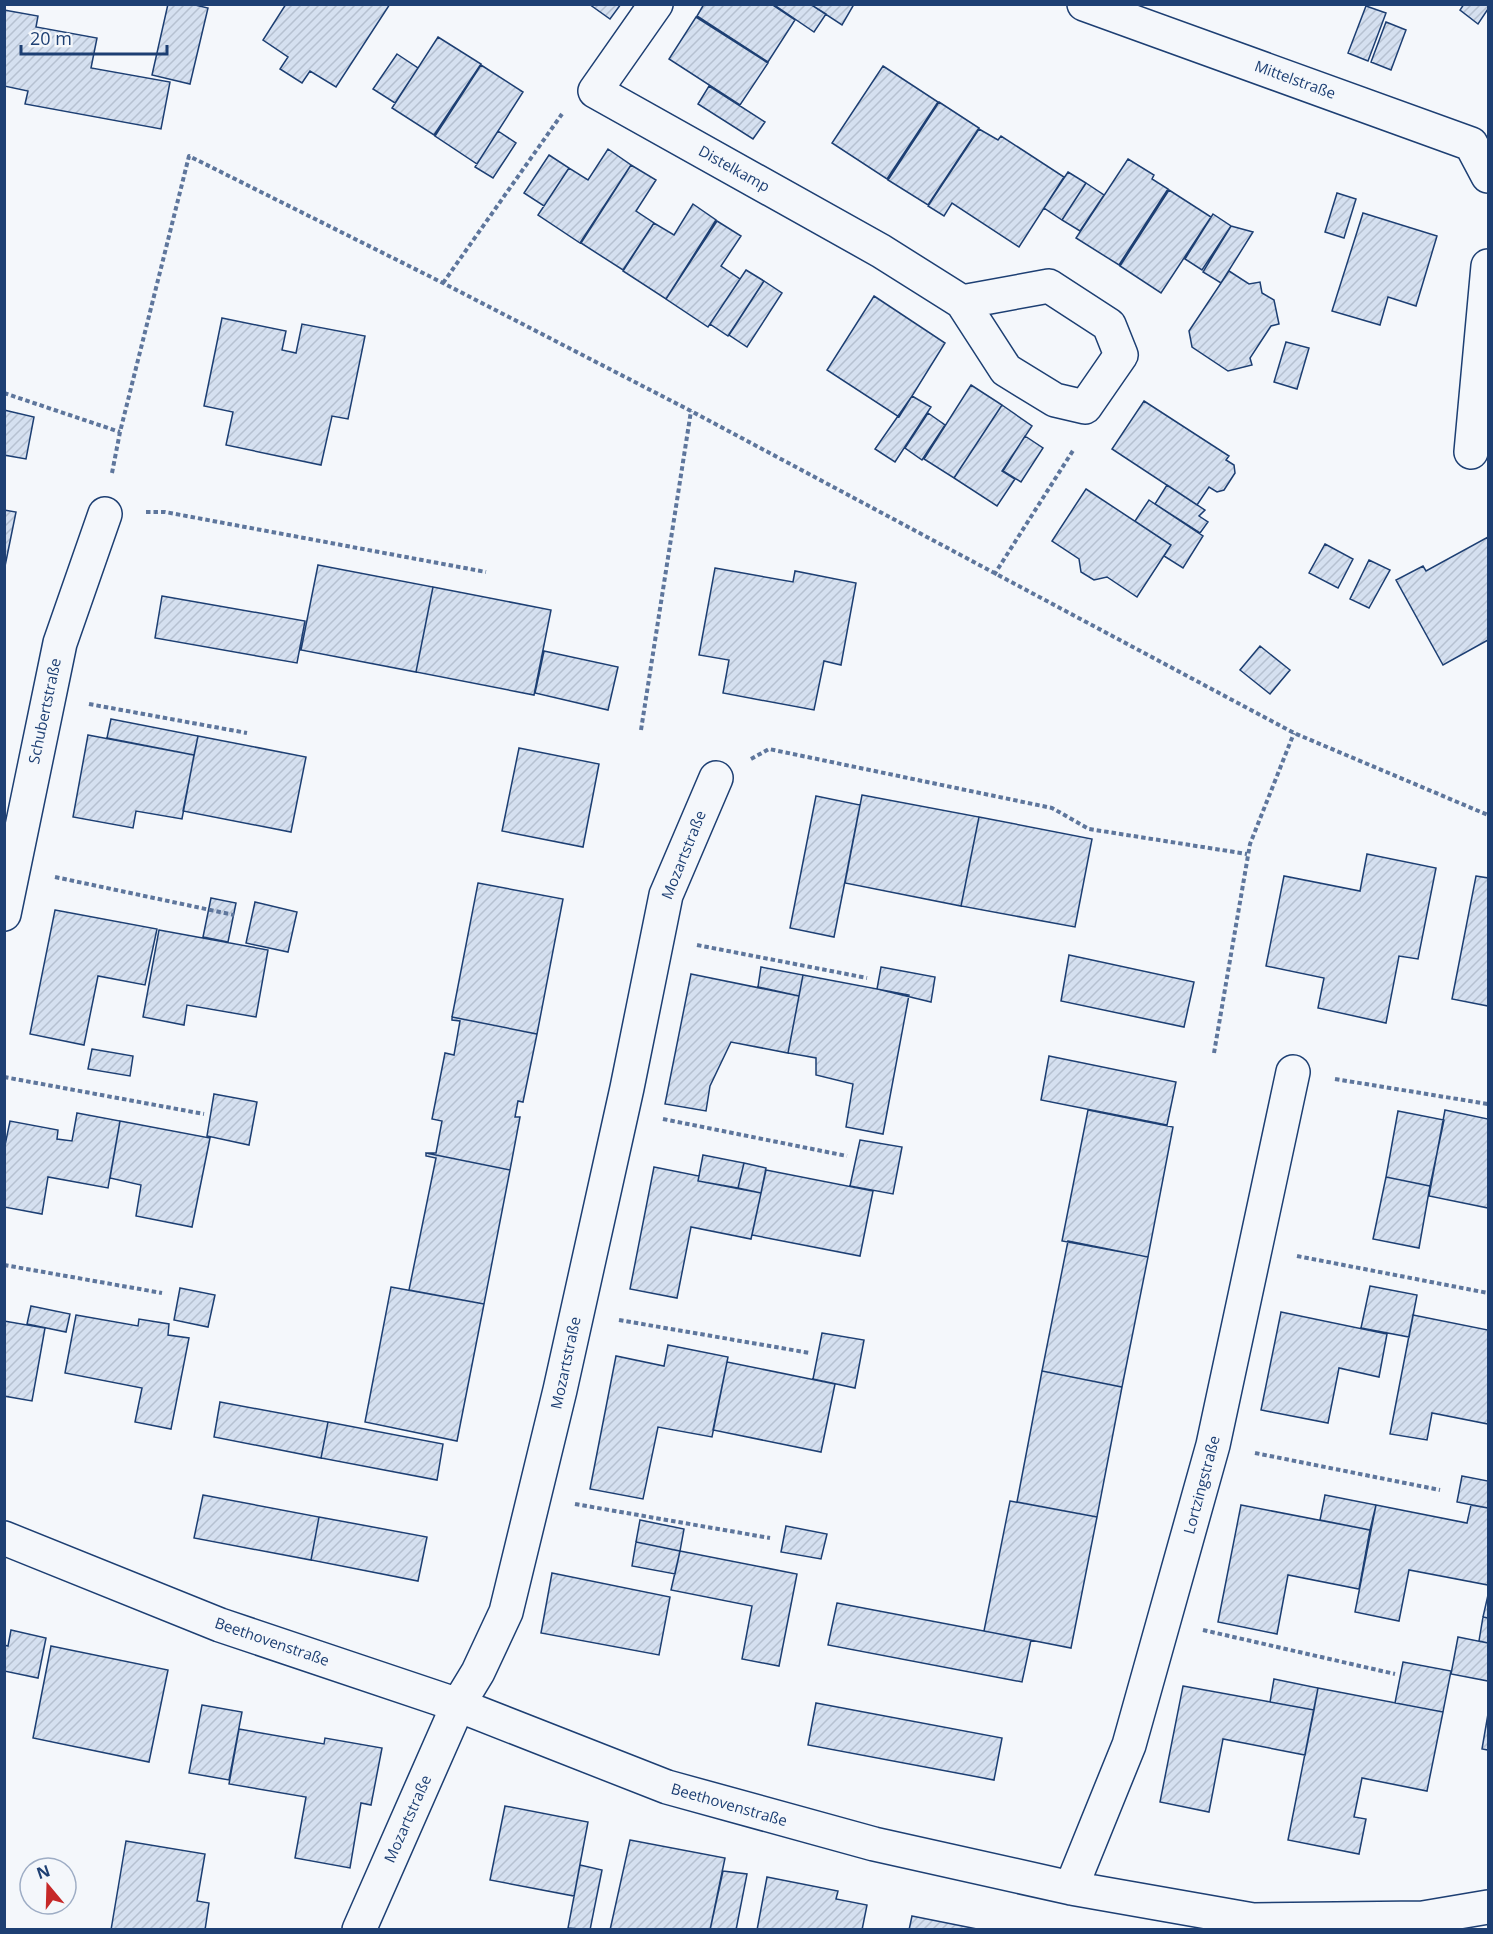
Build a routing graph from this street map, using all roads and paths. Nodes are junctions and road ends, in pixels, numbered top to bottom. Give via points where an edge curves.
1 (656, 4) edge
2 (1084, 4) edge
3 (595, 91) junction
4 (1488, 176) edge
5 (1488, 266) edge
6 (443, 283) junction
7 (962, 302) junction
8 (4, 393) edge
9 (1085, 407) junction
10 (690, 411) junction
11 (1471, 452) dead end
12 (105, 514) joint
13 (486, 572) dead end
14 (994, 575) junction
15 (47, 696) junction
16 (641, 730) dead end
17 (1294, 733) junction
18 (247, 734) dead end
19 (716, 778) joint
20 (1488, 815) edge
21 (1247, 854) junction
22 (14, 868) junction
23 (4, 914) edge
24 (234, 915) dead end
25 (658, 938) junction
26 (867, 978) dead end
27 (1214, 1053) dead end
28 (1293, 1072) joint
29 (4, 1077) edge
30 (1488, 1104) edge
31 (622, 1111) junction
32 (204, 1114) dead end
33 (847, 1156) dead end
34 (1255, 1248) junction
35 (4, 1265) edge
36 (162, 1293) dead end
37 (1488, 1293) edge
38 (577, 1313) junction
39 (810, 1353) dead end
40 (1214, 1445) junction
41 (1440, 1490) dead end
42 (536, 1497) junction
43 (4, 1538) edge
44 (770, 1538) dead end
45 (1165, 1621) junction
46 (1395, 1674) dead end
47 (458, 1705) junction
48 (1071, 1888) junction
49 (1488, 1907) edge
50 (359, 1929) edge

1 - 3 street
2 - 4 street, Mittelstraße via 1472,144
3 - 6 path via 572,103 563,113
3 - 7 street, Distelkamp
5 - 11 street
6 - 8 path via 189,156 120,432
6 - 10 path
7 - 9 street, Distelkamp via 1006,370 1055,400
7 - 9 street via 1049,286 1108,325 1120,355
9 - 14 path via 1082,436
10 - 14 path
10 - 16 path
12 - 13 path via 165,512
12 - 15 street, Schubertstraße via 60,643
14 - 17 path
15 - 18 path
15 - 22 street, Schubertstraße
17 - 20 path
17 - 21 path
19 - 21 path via 769,749 1052,808 1089,829
19 - 25 street, Mozartstraße via 666,895
21 - 27 path
22 - 23 street, Schubertstraße
22 - 24 path
25 - 26 path
25 - 31 street, Mozartstraße
28 - 30 path
28 - 34 street, Lortzingstraße
29 - 32 path
31 - 33 path
31 - 38 street, Mozartstraße
34 - 37 path
34 - 40 street, Lortzingstraße
35 - 36 path
38 - 39 path
38 - 42 street, Mozartstraße
40 - 41 path
40 - 45 street, Lortzingstraße
42 - 44 path
42 - 47 street, Mozartstraße via 506,1612
43 - 47 street, Beethovenstraße via 220,1625
45 - 46 path
45 - 48 street, Lortzingstraße via 1129,1745
47 - 48 street, Beethovenstraße via 667,1788 874,1844
47 - 50 street, Mozartstraße
48 - 49 street, Beethovenstraße via 1252,1920 1423,1918

